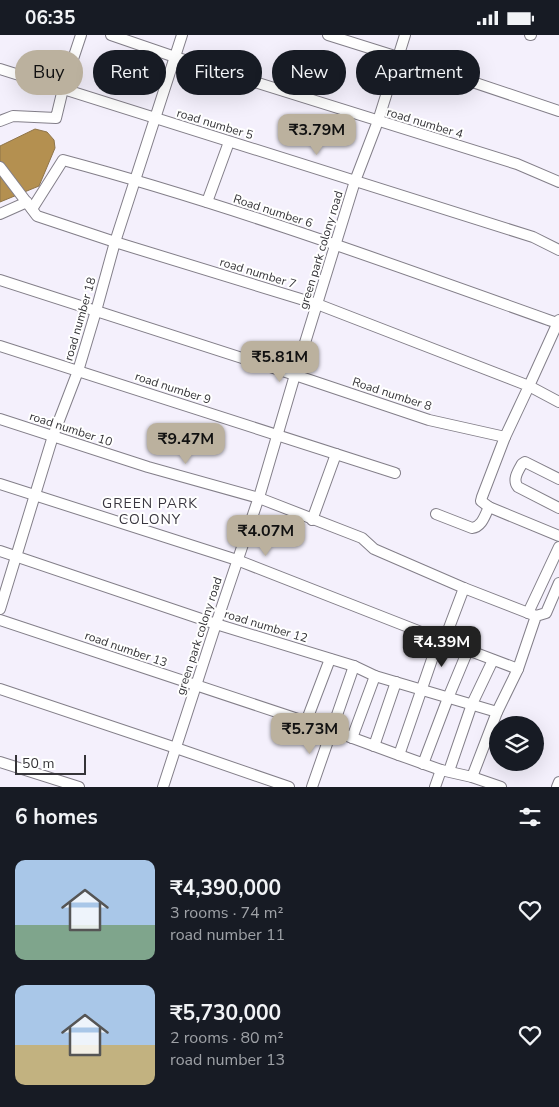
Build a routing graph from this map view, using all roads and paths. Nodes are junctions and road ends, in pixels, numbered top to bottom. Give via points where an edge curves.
1 (81, 35) edge
2 (111, 35) edge
3 (182, 35) edge
4 (328, 35) edge
5 (405, 35) edge
6 (76, 50) edge
7 (376, 50) edge
8 (400, 50) edge
9 (175, 57) junction
10 (0, 69) edge
11 (15, 74) edge
12 (480, 84) edge
13 (62, 95) edge
14 (82, 95) edge
15 (386, 95) edge
16 (559, 110) edge
17 (156, 119) junction
18 (0, 121) edge
19 (378, 121) junction
20 (229, 142) junction
21 (0, 167) edge
22 (136, 179) junction
23 (356, 181) junction
24 (559, 182) edge
25 (207, 202) junction
26 (29, 205) junction
27 (0, 214) edge
28 (115, 242) junction
29 (336, 244) junction
30 (559, 250) edge
31 (0, 280) edge
32 (317, 305) junction
33 (96, 311) junction
34 (558, 322) edge
35 (0, 346) edge
36 (78, 371) junction
37 (295, 375) junction
38 (529, 386) junction
39 (559, 402) edge
40 (0, 419) edge
41 (53, 435) junction
42 (278, 435) junction
43 (505, 437) junction
44 (336, 454) junction
45 (396, 473) dead end
46 (559, 479) edge
47 (0, 484) edge
48 (36, 496) junction
49 (259, 498) junction
50 (489, 507) junction
51 (559, 508) edge
52 (436, 514) dead end
53 (312, 519) junction
54 (559, 536) edge
55 (559, 547) edge
56 (0, 551) edge
57 (16, 556) junction
58 (237, 560) junction
59 (559, 583) edge
60 (464, 588) junction
61 (0, 609) edge
62 (532, 614) junction
63 (0, 619) edge
64 (216, 624) junction
65 (441, 640) junction
66 (468, 650) junction
67 (330, 659) junction
68 (493, 660) junction
69 (354, 666) junction
70 (518, 669) junction
71 (375, 675) junction
72 (396, 682) junction
73 (196, 685) junction
74 (0, 689) edge
75 (421, 689) junction
76 (448, 698) junction
77 (472, 704) junction
78 (497, 712) junction
79 (306, 722) junction
80 (331, 730) junction
81 (352, 738) junction
82 (374, 747) junction
83 (176, 748) junction
84 (399, 755) junction
85 (0, 762) edge
86 (424, 764) junction
87 (445, 770) junction
88 (472, 777) junction
89 (559, 782) edge
90 (79, 787) edge
91 (163, 787) edge
92 (289, 787) edge
93 (312, 787) edge
94 (435, 787) edge
95 (501, 787) edge
96 (557, 787) edge

1 - 6 street
2 - 9 street, road number 4
3 - 9 street, road number 18
4 - 7 street
5 - 8 street, green park colony road
9 - 17 street, road number 18
9 - 19 street, road number 4
10 - 11 street, road number 5
12 - 16 street
13 - 18 street via 56,118 13,116
14 - 17 street, road number 5
15 - 19 street, green park colony road
17 - 20 street, road number 5
17 - 22 street, road number 18
19 - 23 street, green park colony road
19 - 24 street, road number 4 via 517,164
20 - 23 street, road number 5
20 - 25 street
21 - 26 street, road number 7
22 - 25 street, Road number 6
22 - 26 street, Road number 6 via 63,159
22 - 28 street, road number 18
23 - 29 street, green park colony road
23 - 30 street, road number 5 via 533,237
25 - 29 street, Road number 6
26 - 27 street
26 - 28 street, road number 7 via 37,216
28 - 32 street, road number 7
28 - 33 street, road number 18
29 - 32 street, green park colony road
29 - 34 street, Road number 6
31 - 33 street, Road number 8
32 - 37 street, green park colony road
32 - 38 street, road number 7
33 - 36 street, road number 18
33 - 37 street, Road number 8
34 - 38 street
35 - 36 street, road number 9
36 - 41 street, road number 18
36 - 42 street, road number 9
37 - 42 street, green park colony road
37 - 43 street, Road number 8 via 429,420
38 - 39 street, road number 7
38 - 43 street
40 - 41 street, road number 10
41 - 48 street, road number 18
41 - 49 street, road number 10 via 148,467
42 - 44 street, road number 9
42 - 49 street, green park colony road
43 - 50 street via 481,501
44 - 45 street, road number 9
44 - 53 street
46 - 51 street via 526,462 522,464 515,484
47 - 48 street
48 - 57 street, road number 18
48 - 58 street
49 - 53 street, road number 10
49 - 58 street, green park colony road
50 - 52 street via 476,528
50 - 54 street
53 - 60 street, road number 10 via 362,538 374,549
55 - 62 street
56 - 57 street, road number 12
57 - 61 street, road number 18
57 - 64 street, road number 12
58 - 64 street, green park colony road
58 - 65 street
59 - 62 street via 546,613
60 - 62 street, road number 10
60 - 65 street
62 - 70 street
63 - 73 street, road number 13
64 - 67 street, road number 12
64 - 73 street, green park colony road
65 - 66 street
65 - 75 street
66 - 68 street
66 - 76 street
67 - 69 street, road number 12
67 - 79 street
68 - 70 street
68 - 77 street
69 - 71 street, road number 12
69 - 80 street
70 - 78 street
71 - 72 street, road number 12
71 - 81 street
72 - 75 street, road number 12
72 - 82 street
73 - 79 street, road number 13
73 - 83 street, green park colony road
74 - 83 street
75 - 76 street, road number 12
75 - 84 street
76 - 77 street, road number 12
76 - 86 street
77 - 78 street, road number 12
77 - 87 street
78 - 88 street
79 - 80 street, road number 13
80 - 81 street, road number 13
80 - 93 street
81 - 82 street, road number 13
82 - 84 street, road number 13
83 - 91 street, green park colony road
83 - 92 street
84 - 86 street, road number 13
85 - 90 street
86 - 87 street, road number 13
87 - 88 street, road number 13
87 - 94 street
88 - 95 street, road number 13
89 - 96 street

